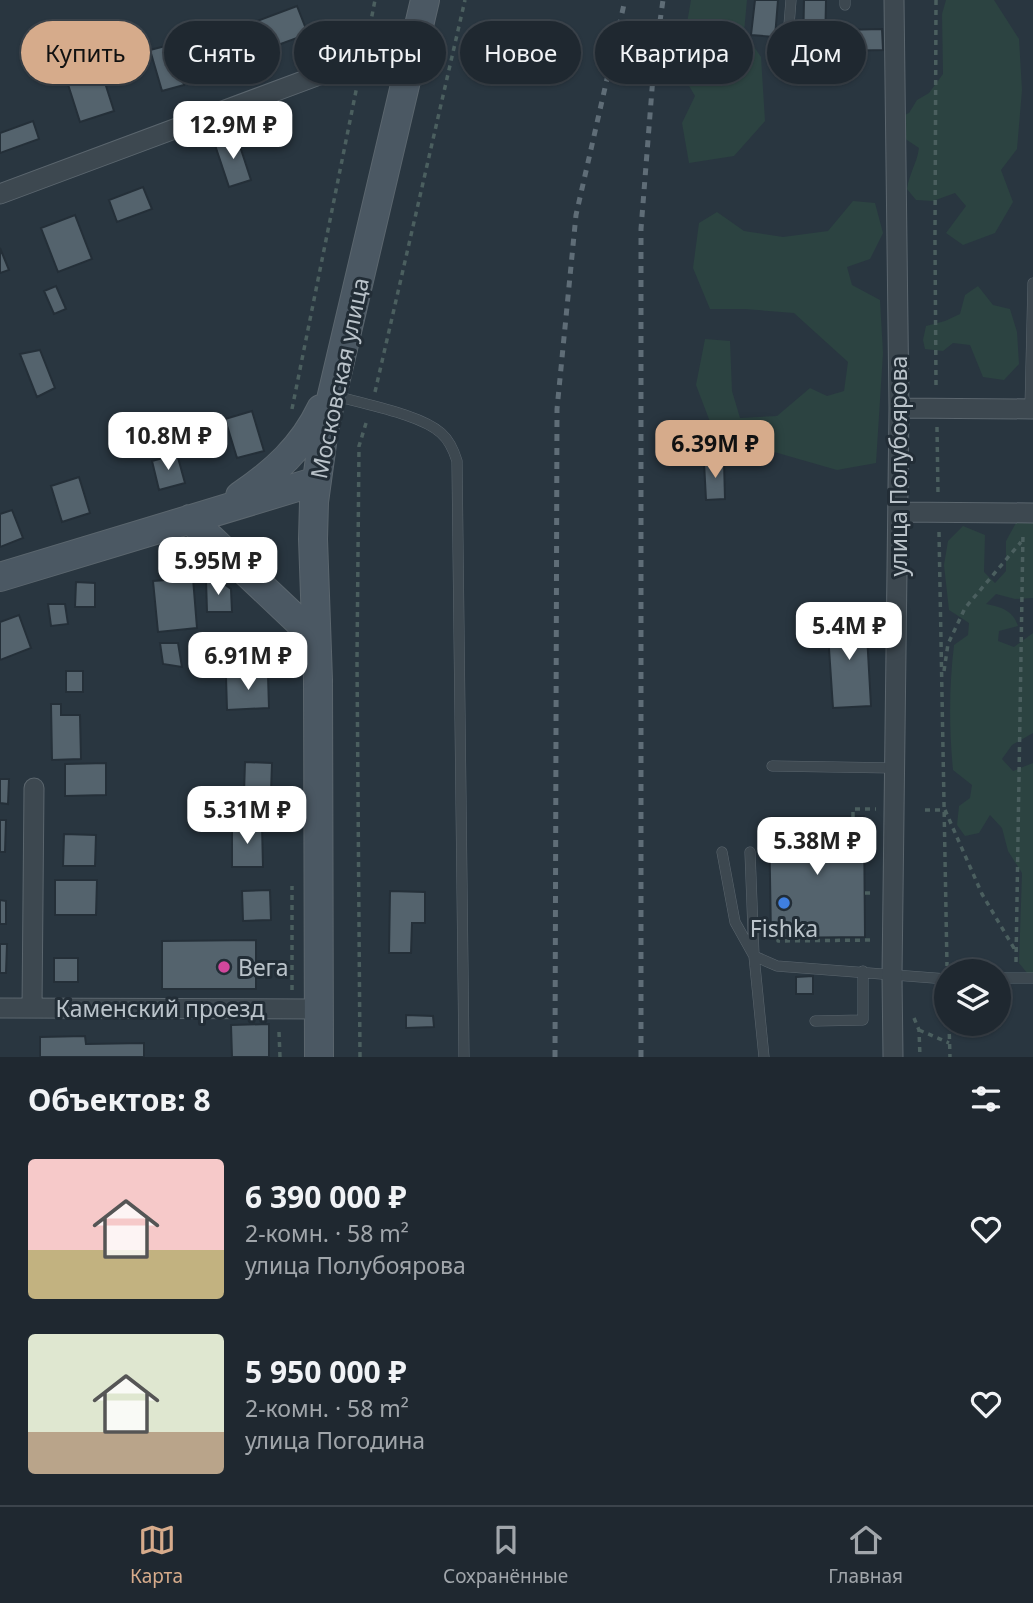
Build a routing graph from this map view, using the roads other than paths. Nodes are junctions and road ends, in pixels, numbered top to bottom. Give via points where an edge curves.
1 (425, 0) edge
2 (791, 0) edge
3 (894, 0) edge
4 (420, 21) edge
5 (789, 21) edge
6 (295, 84) edge
7 (405, 84) edge
8 (0, 194) edge
9 (1033, 283) edge
10 (335, 383) junction
11 (900, 408) junction
12 (1032, 409) edge
13 (317, 481) junction
14 (224, 508) junction
15 (898, 512) junction
16 (1028, 513) edge
17 (190, 519) junction
18 (0, 577) edge
19 (317, 638) junction
20 (772, 766) dead end
21 (895, 768) junction
22 (34, 788) dead end
23 (722, 852) dead end
24 (750, 852) dead end
25 (754, 956) junction
26 (863, 971) junction
27 (892, 976) junction
28 (934, 978) edge
29 (1011, 978) edge
30 (1033, 978) edge
31 (0, 1008) edge
32 (32, 1008) junction
33 (319, 1009) junction
34 (815, 1021) dead end
35 (319, 1057) edge
36 (464, 1057) edge
37 (764, 1057) edge
38 (893, 1057) edge

1 - 4 main road, Московская улица
2 - 5 lane
3 - 11 street, улица Полубоярова
6 - 8 street
7 - 10 main road, Московская улица
9 - 12 lane
10 - 13 main road, Московская улица
10 - 14 main road via 297,447 268,477
10 - 36 lane via 371,407 425,423 442,433 457,461
11 - 12 street
11 - 15 street, улица Полубоярова
13 - 14 main road
13 - 19 main road, Московская улица via 313,539
14 - 17 main road
15 - 16 street
15 - 21 street, улица Полубоярова
17 - 18 main road
17 - 19 main road
19 - 33 main road, Московская улица
20 - 21 lane
21 - 27 street, улица Полубоярова
22 - 32 street
23 - 25 lane via 735,922
24 - 25 lane
25 - 26 lane via 777,966
25 - 37 lane
26 - 27 lane
26 - 34 lane via 863,1020
27 - 28 lane
27 - 38 street, улица Полубоярова
29 - 30 lane
31 - 32 street, Каменский проезд
32 - 33 street, Каменский проезд
33 - 35 main road, Московская улица

